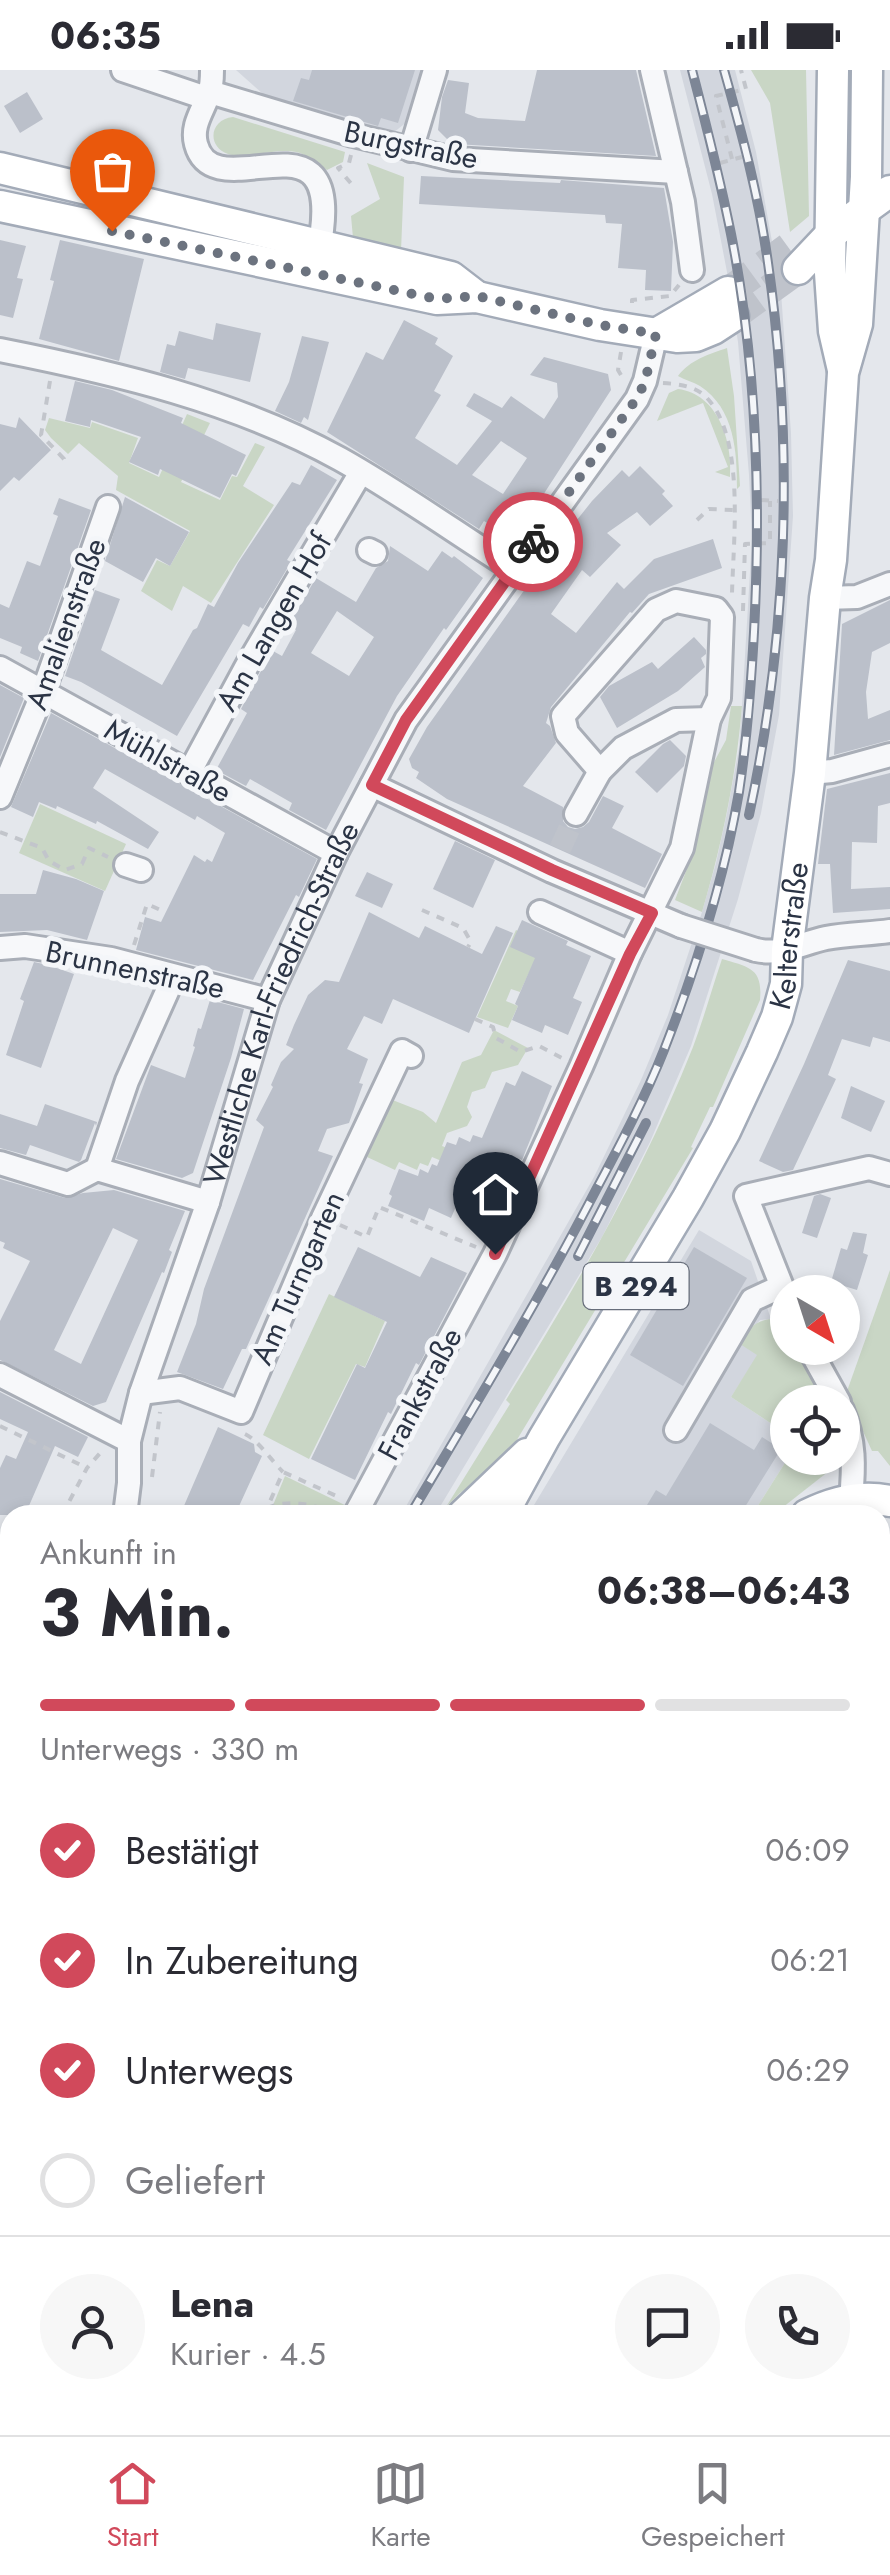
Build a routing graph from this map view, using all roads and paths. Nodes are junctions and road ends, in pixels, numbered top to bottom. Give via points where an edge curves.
1 (123, 70) edge
2 (435, 70) edge
3 (652, 70) edge
4 (740, 70) edge
5 (834, 70) edge
6 (867, 70) edge
7 (210, 87) edge
8 (867, 102) junction
9 (890, 142) edge
10 (412, 150) junction
11 (742, 157) dead end
12 (732, 159) junction
13 (720, 162) dead end
14 (349, 163) dead end
15 (0, 168) edge
16 (676, 172) junction
17 (354, 186) dead end
18 (890, 191) edge
19 (0, 206) edge
20 (864, 208) junction
21 (832, 233) junction
22 (797, 256) tunnel mouth
23 (316, 260) junction
24 (692, 270) dead end
25 (730, 304) tunnel mouth
26 (656, 334) junction
27 (0, 350) edge
28 (54, 361) junction
29 (844, 373) junction
30 (645, 382) junction
31 (65, 467) dead end
32 (361, 472) junction
33 (761, 500) dead end
34 (770, 501) junction
35 (778, 501) dead end
36 (108, 507) dead end
37 (734, 510) junction
38 (697, 520) dead end
39 (513, 569) junction
40 (890, 584) edge
41 (825, 598) junction
42 (727, 616) junction
43 (0, 668) edge
44 (44, 692) junction
45 (709, 719) junction
46 (890, 755) edge
47 (810, 773) junction
48 (189, 774) junction
49 (592, 777) junction
50 (372, 785) junction
51 (0, 796) edge
52 (576, 814) tunnel mouth
53 (0, 832) edge
54 (336, 853) junction
55 (128, 866) dead end
56 (422, 910) dead end
57 (165, 912) dead end
58 (540, 912) dead end
59 (652, 913) junction
60 (890, 931) edge
61 (468, 947) dead end
62 (0, 948) edge
63 (788, 950) junction
64 (630, 954) junction
65 (128, 964) junction
66 (174, 976) junction
67 (268, 1000) junction
68 (475, 1019) dead end
69 (406, 1053) dead end
70 (581, 1067) junction
71 (0, 1163) edge
72 (97, 1169) junction
73 (890, 1174) edge
74 (208, 1202) junction
75 (324, 1218) junction
76 (499, 1256) junction
77 (777, 1275) edge
78 (770, 1297) edge
79 (0, 1374) edge
80 (149, 1392) junction
81 (0, 1426) edge
82 (676, 1430) dead end
83 (238, 1431) dead end
84 (544, 1438) junction
85 (129, 1440) junction
86 (106, 1448) dead end
87 (87, 1468) junction
88 (283, 1472) junction
89 (853, 1475) edge
90 (152, 1482) dead end
91 (851, 1500) junction
92 (890, 1500) edge
93 (67, 1505) edge
94 (126, 1505) edge
95 (269, 1505) edge
96 (275, 1505) edge
97 (316, 1505) edge
98 (339, 1505) edge
99 (353, 1505) edge
100 (474, 1505) edge
101 (507, 1505) edge
102 (836, 1505) edge

1 - 7 street, Burgstraße
2 - 10 street
3 - 16 street
4 - 12 path via 746,89 716,96
5 - 21 main road, B 294
6 - 8 main road, B 294
7 - 10 street, Burgstraße
7 - 23 street, Burgstraße via 196,124 200,155 223,170 286,164 312,175 323,208
8 - 9 main road
8 - 20 main road, B 294
10 - 16 street, Burgstraße via 452,160
11 - 12 path
12 - 13 path
14 - 17 path via 338,168
15 - 23 main road
16 - 24 street
18 - 20 main road
19 - 23 main road
20 - 21 main road
20 - 29 main road, Kelterstraße / B 294 via 857,324
21 - 22 main road
21 - 29 main road, Kelterstraße / B 294 via 834,331
23 - 26 main road via 437,299 477,296
25 - 26 main road via 713,329 696,336
26 - 30 street, Westliche Karl-Friedrich-Straße
27 - 28 street
28 - 31 path via 41,435
28 - 32 street via 184,394 301,439
29 - 41 main road, Kelterstraße / B 294
30 - 37 path via 689,386 716,409 732,456
30 - 39 street, Westliche Karl-Friedrich-Straße
32 - 39 street
32 - 48 street, Am Langen Hof
33 - 34 path
34 - 35 path
34 - 42 path via 770,543 745,544 743,614
36 - 44 street, Amalienstraße
37 - 38 path via 709,509
37 - 42 path
39 - 50 street, Westliche Karl-Friedrich-Straße via 406,720
40 - 41 street via 857,597
41 - 47 main road, Kelterstraße / B 294
42 - 45 street, Frankstraße via 719,698
42 - 49 street via 692,603 656,610 563,716
43 - 44 street, Mühlstraße
44 - 48 street, Mühlstraße
44 - 51 street, Amalienstraße
45 - 49 street via 675,717 623,748
45 - 59 street, Frankstraße via 682,848
46 - 47 street
47 - 63 main road, Kelterstraße / B 294
48 - 54 street, Mühlstraße
49 - 52 street
50 - 54 street, Westliche Karl-Friedrich-Straße
50 - 59 street via 556,860
53 - 55 path via 42,848 58,868 82,864 89,848
54 - 67 street, Westliche Karl-Friedrich-Straße
56 - 61 path via 463,928
57 - 65 path via 146,904
58 - 64 street
59 - 63 street, bridge via 756,950
59 - 64 street, Frankstraße
60 - 63 street
62 - 65 street, Brunnenstraße via 25,946
63 - 84 main road, Kelterstraße / B 294 via 776,1017 724,1132
64 - 70 street, Frankstraße
65 - 66 street, Brunnenstraße
66 - 67 street, Brunnenstraße
66 - 72 street via 126,1081
67 - 74 street, Westliche Karl-Friedrich-Straße
68 - 70 path via 521,1052 539,1046
69 - 75 street, Am Turngarten
70 - 76 street, Frankstraße
71 - 72 street via 68,1184
72 - 74 street
73 - 77 street via 869,1168 746,1196
74 - 80 street, Westliche Karl-Friedrich-Straße
75 - 76 path via 367,1237 379,1208
75 - 80 street, Am Turngarten via 300,1287 241,1412 180,1388
76 - 99 street, Frankstraße
78 - 82 street via 752,1300
79 - 85 street
80 - 85 street, Westliche Karl-Friedrich-Straße
80 - 90 path via 160,1411
81 - 87 path
83 - 88 path via 256,1439
84 - 100 main road, Kelterstraße / B 294
84 - 101 main road, Kelterstraße / B 294
85 - 94 street, Westliche Karl-Friedrich-Straße
86 - 87 path
87 - 93 path
88 - 95 path
88 - 98 path
89 - 91 street
91 - 92 main road
91 - 102 main road
96 - 97 path

